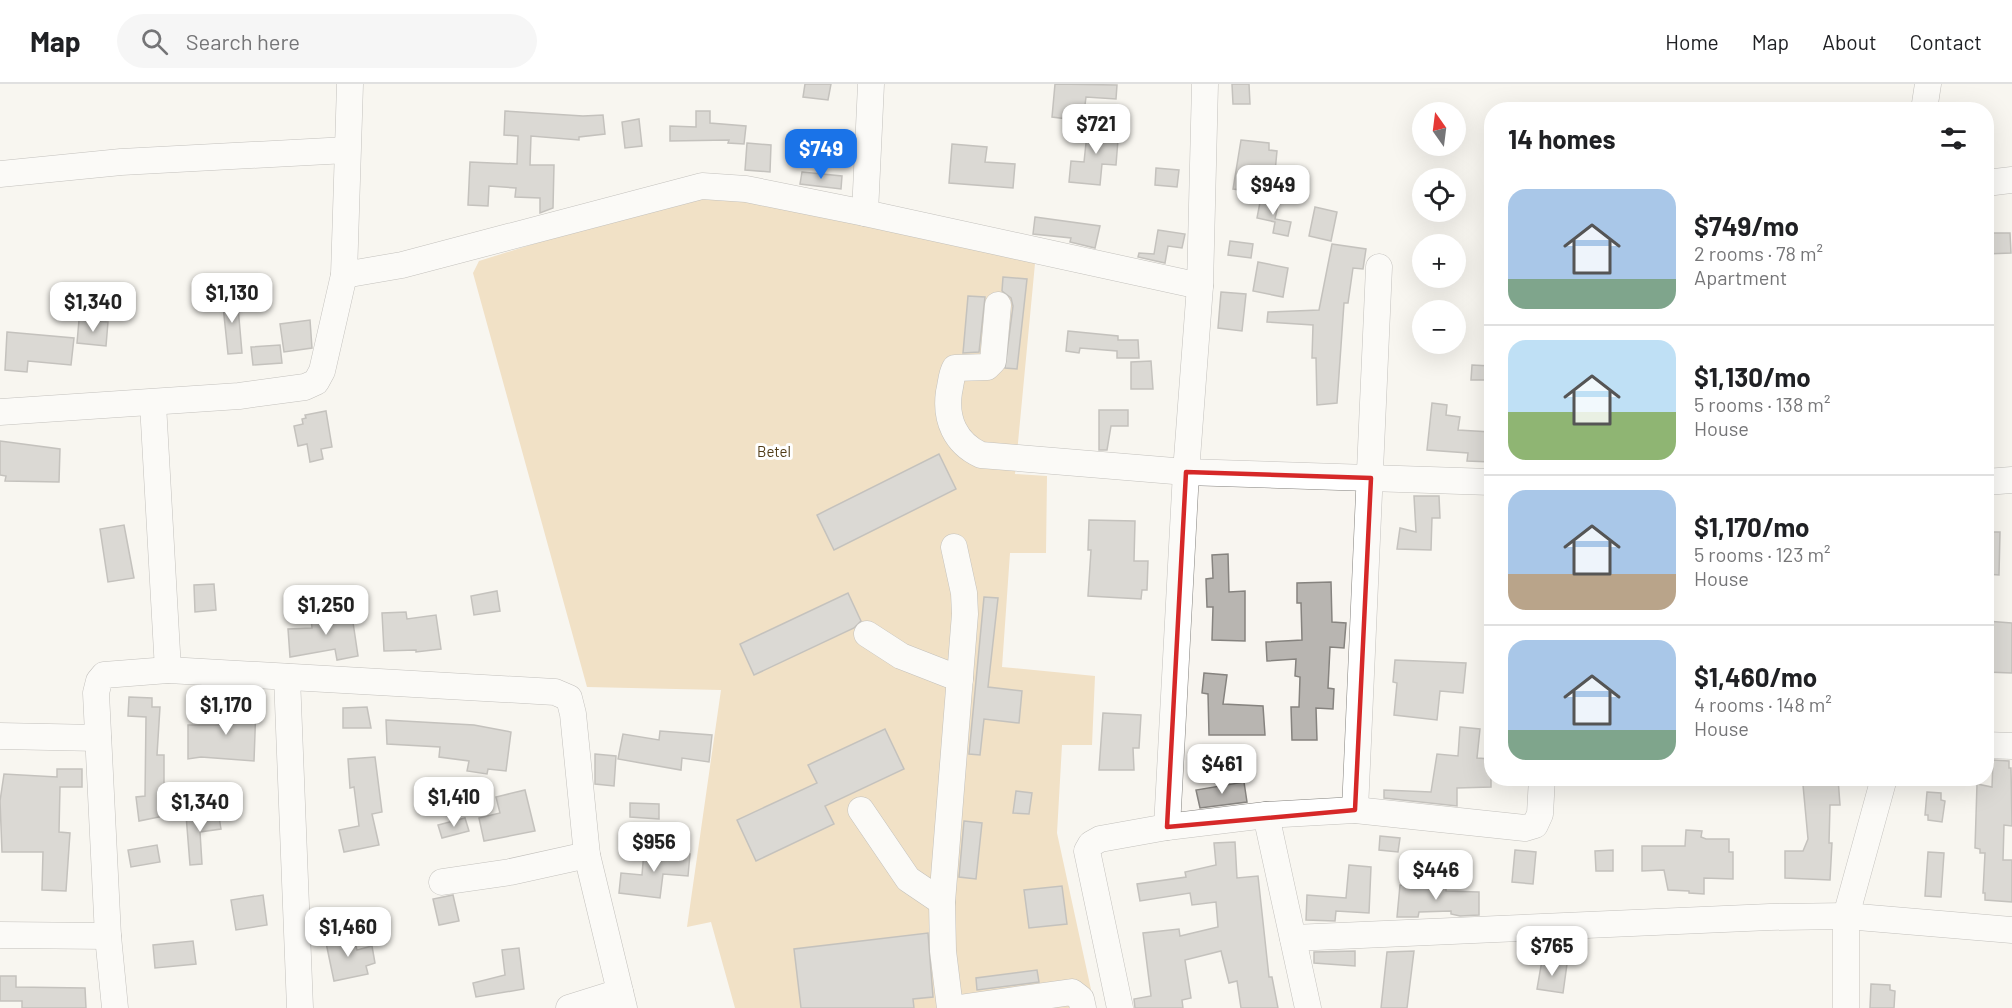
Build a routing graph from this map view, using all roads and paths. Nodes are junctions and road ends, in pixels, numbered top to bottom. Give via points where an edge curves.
1 (350, 84) edge
2 (871, 84) edge
3 (1205, 84) edge
4 (1928, 84) edge
5 (1925, 102) edge
6 (347, 150) junction
7 (0, 174) edge
8 (2012, 180) edge
9 (1994, 182) edge
10 (865, 213) junction
11 (1379, 267) dead end
12 (344, 275) junction
13 (1200, 286) junction
14 (998, 305) dead end
15 (153, 404) junction
16 (0, 412) edge
17 (1186, 472) junction
18 (1371, 478) junction
19 (2012, 480) edge
20 (1994, 481) edge
21 (1484, 482) edge
22 (954, 547) dead end
23 (867, 634) dead end
24 (168, 670) junction
25 (287, 677) junction
26 (960, 679) junction
27 (0, 736) edge
28 (98, 738) junction
29 (1994, 745) edge
30 (2012, 746) edge
31 (1542, 786) edge
32 (1882, 786) edge
33 (861, 810) dead end
34 (1355, 810) junction
35 (1266, 815) junction
36 (1167, 827) junction
37 (587, 855) junction
38 (442, 882) dead end
39 (942, 902) junction
40 (1846, 916) junction
41 (2012, 930) edge
42 (0, 935) edge
43 (108, 936) junction
44 (1293, 938) junction
45 (622, 1000) edge
46 (115, 1008) edge
47 (300, 1008) edge
48 (569, 1008) edge
49 (950, 1008) edge
50 (959, 1008) edge
51 (1083, 1008) edge
52 (1120, 1008) edge
53 (1308, 1008) edge
54 (1846, 1008) edge

1 - 6 street
2 - 10 street
3 - 13 street
4 - 5 street
6 - 7 street via 121,162
6 - 12 street
8 - 9 street
10 - 12 street via 746,189 702,186 402,265
10 - 13 street
11 - 18 street
12 - 15 street via 322,371 316,382 239,396
13 - 17 street
14 - 17 street via 993,361 987,368 955,368 947,403 948,417 969,449 981,455 1017,459
15 - 16 street
15 - 24 street
17 - 18 street
17 - 36 street
18 - 21 street
18 - 34 street
19 - 20 street
22 - 26 street via 964,593
23 - 26 street via 902,656
24 - 25 street
24 - 28 street via 104,675 96,693
25 - 37 street via 555,692 569,698
25 - 47 street
26 - 39 street
27 - 28 street
28 - 43 street
29 - 30 street
31 - 34 street via 1540,814 1534,825 1526,828
32 - 40 street
33 - 39 street via 908,879
34 - 35 street
35 - 36 street
35 - 44 street
36 - 52 street via 1100,839 1087,851
37 - 38 street
37 - 45 street
39 - 49 street
40 - 41 street
40 - 44 street
40 - 54 street
42 - 43 street
43 - 46 street
44 - 53 street
45 - 48 street
50 - 51 street via 1072,992 1081,999

